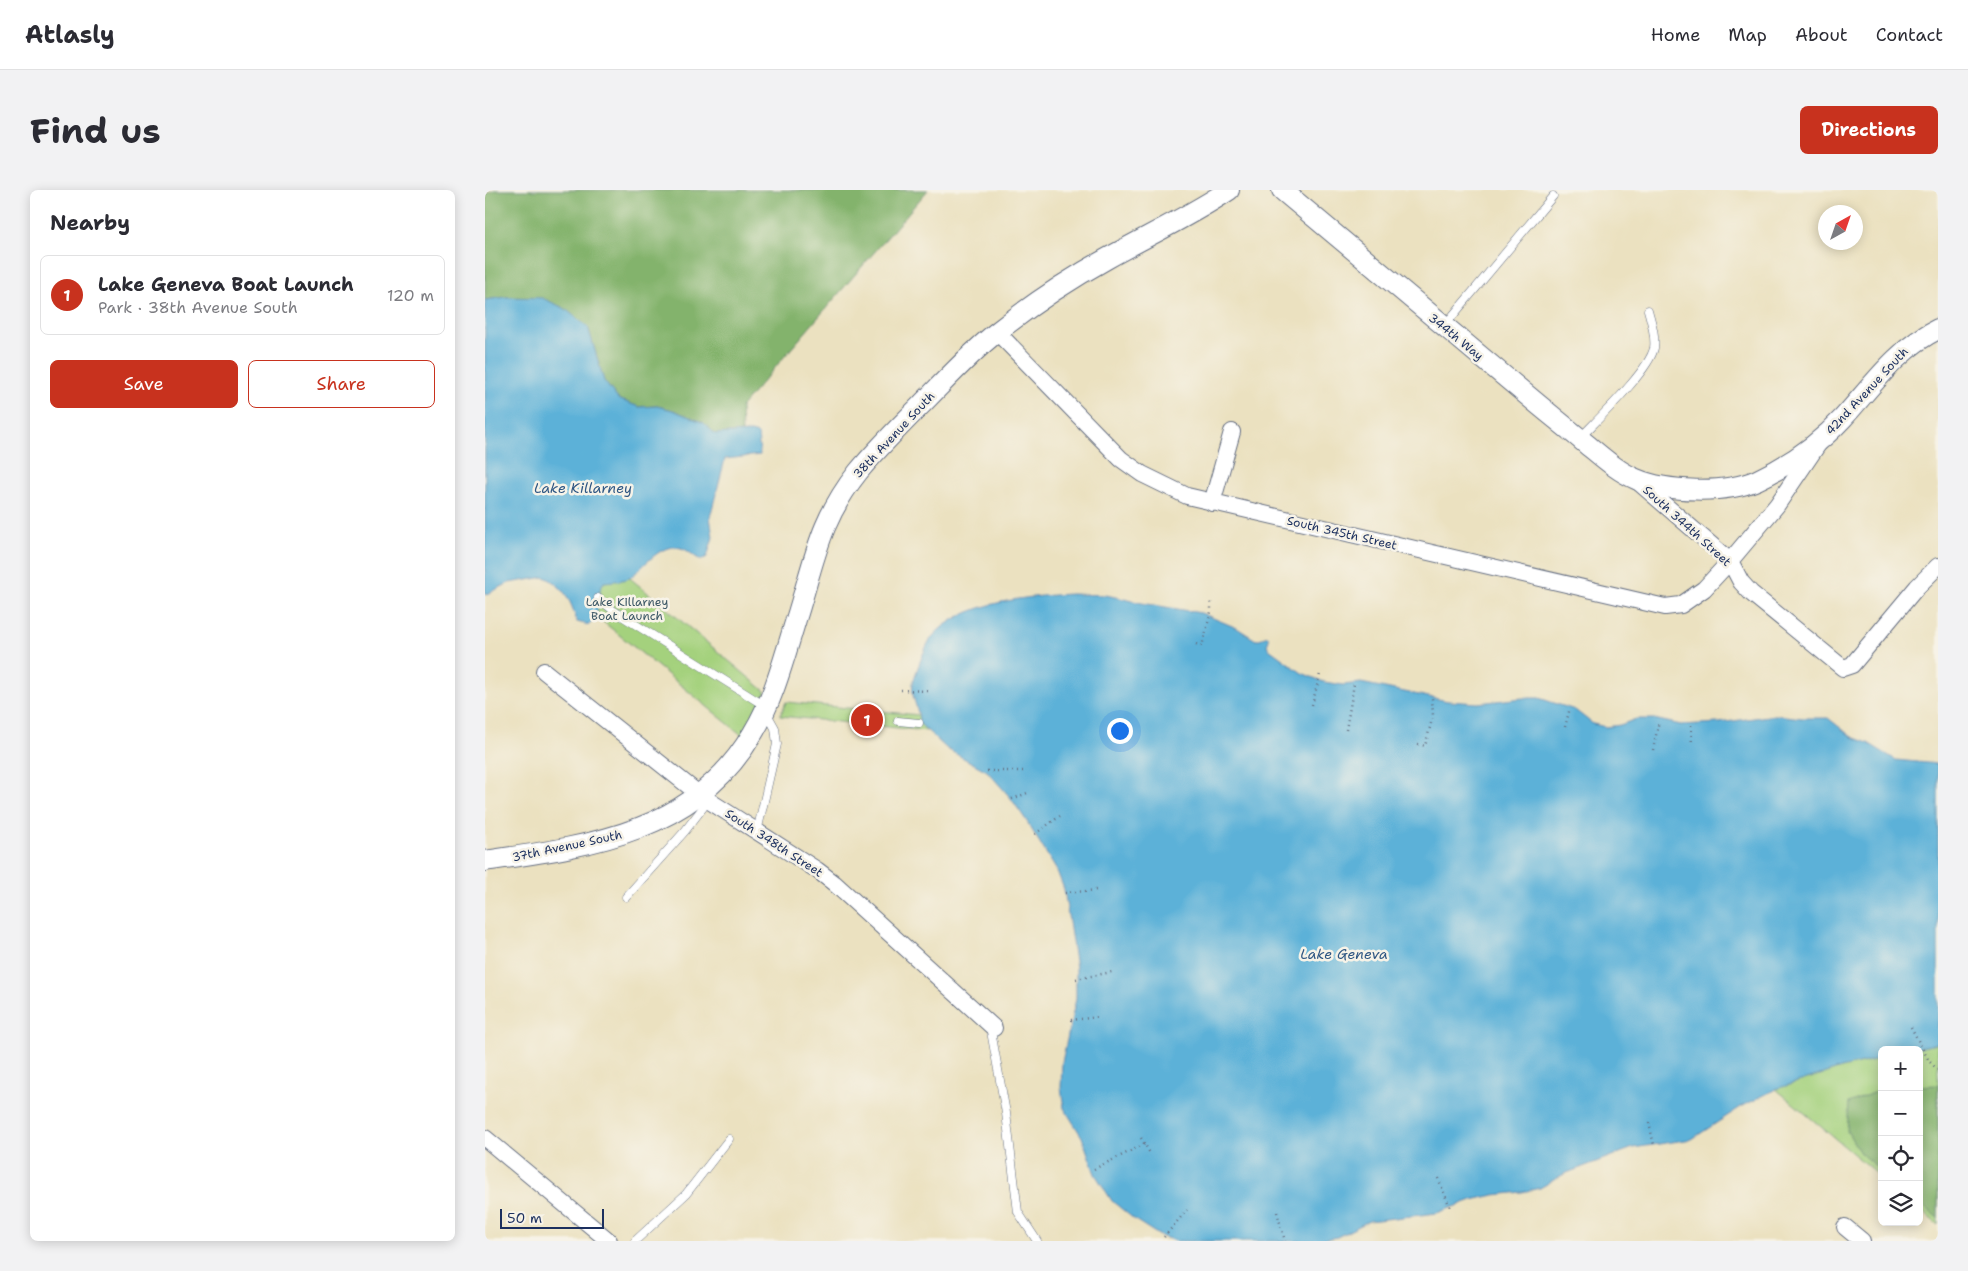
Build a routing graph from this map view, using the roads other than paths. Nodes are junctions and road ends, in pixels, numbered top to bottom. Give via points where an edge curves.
1 (1229, 190) edge
2 (1282, 190) edge
3 (1553, 196) dead end
4 (1648, 310) dead end
5 (1444, 327) junction
6 (1938, 329) edge
7 (997, 332) junction
8 (1232, 432) dead end
9 (1579, 438) junction
10 (1822, 439) junction
11 (1635, 478) junction
12 (1213, 503) junction
13 (1730, 561) junction
14 (1938, 566) edge
15 (598, 598) dead end
16 (544, 671) dead end
17 (766, 709) junction
18 (898, 721) dead end
19 (919, 723) dead end
20 (704, 798) junction
21 (757, 832) junction
22 (485, 861) edge
23 (626, 897) dead end
24 (992, 1026) joint
25 (485, 1138) edge
26 (729, 1139) dead end
27 (1845, 1227) dead end
28 (609, 1241) edge
29 (635, 1241) edge
30 (1037, 1241) edge
31 (1862, 1241) edge

1 - 7 street, 38th Avenue South via 1201,209 1101,262
2 - 5 street, 344th Way
3 - 5 lane
4 - 9 lane via 1654,347 1647,365
5 - 9 street, 344th Way
6 - 10 street, 42nd Avenue South via 1899,355
7 - 12 street, South 345th Street via 1121,459 1164,486
7 - 17 street, 38th Avenue South via 884,443 835,506 818,542
8 - 12 street
9 - 11 street, 344th Way
10 - 11 street, 42nd Avenue South via 1774,471 1744,485 1697,489
10 - 13 street, 42nd Avenue South via 1786,492
11 - 13 street, South 344th Street
12 - 13 street, South 345th Street via 1665,607 1681,606 1704,589
13 - 14 street, South 344th Street via 1751,593 1843,668 1852,665
15 - 17 lane
16 - 20 street, South 348th Street
17 - 20 street, 38th Avenue South via 742,751
17 - 21 lane via 775,728 777,744
18 - 19 lane
20 - 21 street, South 348th Street
20 - 22 street, 37th Avenue South via 617,837 535,855
20 - 23 lane via 685,830
21 - 24 street, South 348th Street via 834,884
24 - 30 lane via 1019,1212
25 - 28 street
26 - 29 lane via 686,1194
27 - 31 street

